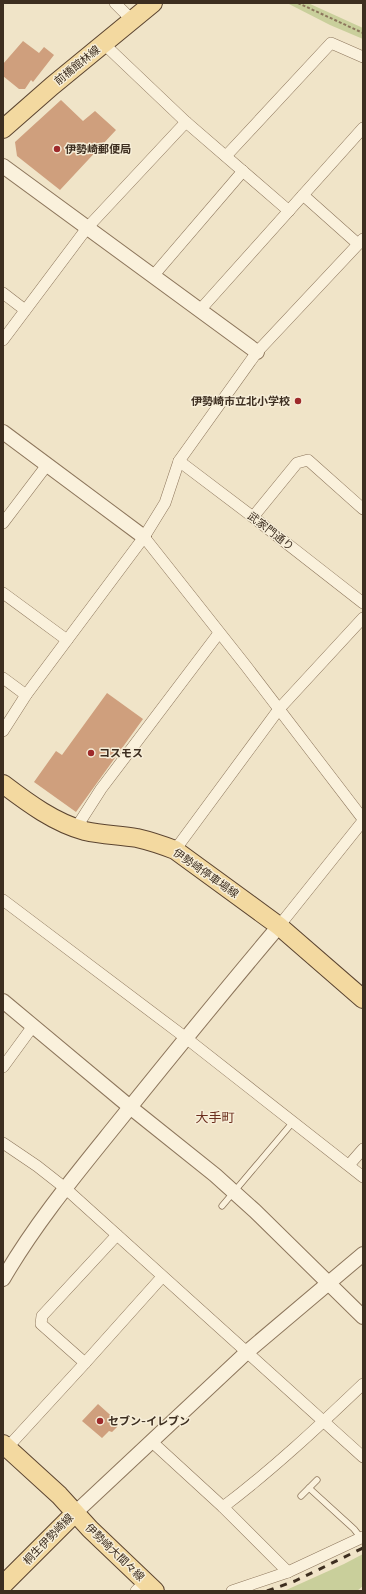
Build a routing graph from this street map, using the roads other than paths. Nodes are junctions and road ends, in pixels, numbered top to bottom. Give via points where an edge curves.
1 (115, 3) edge
2 (153, 3) edge
3 (132, 20) junction
4 (104, 44) junction
5 (363, 57) edge
6 (186, 122) junction
7 (363, 128) edge
8 (3, 129) edge
9 (226, 156) junction
10 (3, 166) edge
11 (243, 171) junction
12 (303, 195) junction
13 (289, 211) junction
14 (87, 228) junction
15 (361, 242) edge
16 (153, 276) junction
17 (3, 293) edge
18 (25, 310) junction
19 (200, 310) junction
20 (3, 340) edge
21 (256, 352) junction
22 (3, 432) edge
23 (179, 461) junction
24 (47, 465) junction
25 (363, 510) edge
26 (5, 517) edge
27 (253, 517) junction
28 (144, 537) junction
29 (3, 594) edge
30 (363, 603) edge
31 (363, 618) edge
32 (219, 633) junction
33 (67, 640) junction
34 (3, 678) edge
35 (26, 695) junction
36 (279, 709) junction
37 (3, 731) edge
38 (3, 784) edge
39 (363, 820) edge
40 (76, 828) junction
41 (175, 850) junction
42 (3, 900) edge
43 (279, 926) junction
44 (363, 999) edge
45 (3, 1001) edge
46 (33, 1026) junction
47 (186, 1038) junction
48 (3, 1067) edge
49 (130, 1107) junction
50 (293, 1122) junction
51 (3, 1143) edge
52 (363, 1149) edge
53 (349, 1165) junction
54 (363, 1178) edge
55 (65, 1188) junction
56 (235, 1192) junction
57 (222, 1206) dead end
58 (117, 1235) junction
59 (363, 1254) edge
60 (162, 1277) junction
61 (3, 1279) edge
62 (328, 1283) junction
63 (363, 1318) edge
64 (247, 1352) junction
65 (85, 1363) junction
66 (363, 1384) edge
67 (323, 1422) junction
68 (151, 1441) junction
69 (5, 1446) edge
70 (363, 1457) edge
71 (318, 1480) dead end
72 (309, 1488) junction
73 (301, 1496) dead end
74 (223, 1507) junction
75 (75, 1513) junction
76 (362, 1537) edge
77 (288, 1572) junction
78 (3, 1586) edge
79 (146, 1588) edge
80 (232, 1591) edge

1 - 3 street
2 - 3 main road, 前橋館林線
3 - 4 main road, 前橋館林線
4 - 6 street
4 - 8 main road, 前橋館林線
5 - 9 street via 331,43
6 - 9 street
6 - 14 street
7 - 12 street
9 - 11 street
10 - 14 street
11 - 13 street
11 - 16 street
12 - 13 street
12 - 15 street
13 - 19 street
14 - 16 street
14 - 18 street
15 - 21 street
16 - 19 street
17 - 18 street
18 - 20 street
19 - 21 street
21 - 23 street
22 - 24 street
23 - 27 street, 武家門通り
23 - 28 street via 165,503
24 - 26 street
24 - 28 street
25 - 27 street via 308,460 297,463
27 - 30 street, 武家門通り
28 - 32 street
28 - 33 street
29 - 33 street
31 - 36 street
32 - 36 street
32 - 40 street via 101,789
33 - 35 street
34 - 35 street
35 - 37 street
36 - 39 street
36 - 41 street
38 - 40 main road, 伊勢崎停車場線 via 51,817
39 - 43 street
40 - 41 main road, 伊勢崎停車場線 via 137,838
41 - 43 main road, 伊勢崎停車場線
42 - 47 street
43 - 44 main road, 伊勢崎停車場線
43 - 47 street
45 - 46 street
46 - 48 street
46 - 49 street
47 - 49 street
47 - 50 street
49 - 55 street
49 - 56 street
50 - 53 street
50 - 56 lane
51 - 55 street
52 - 53 street
53 - 54 street
55 - 58 street
55 - 61 street
56 - 57 lane
56 - 62 street
58 - 60 street
58 - 65 street via 42,1316 41,1324
59 - 62 street
60 - 64 street
60 - 65 street
62 - 63 street
62 - 64 street
64 - 67 street
64 - 68 street
65 - 69 street
66 - 67 street
67 - 70 street
67 - 74 street
68 - 74 street
68 - 75 street
69 - 75 main road, 桐生伊勢崎線
71 - 72 lane
72 - 73 lane
72 - 76 lane
74 - 77 street
75 - 78 main road, 桐生伊勢崎線
75 - 79 main road, 伊勢崎大間々線
76 - 77 street
77 - 80 street

